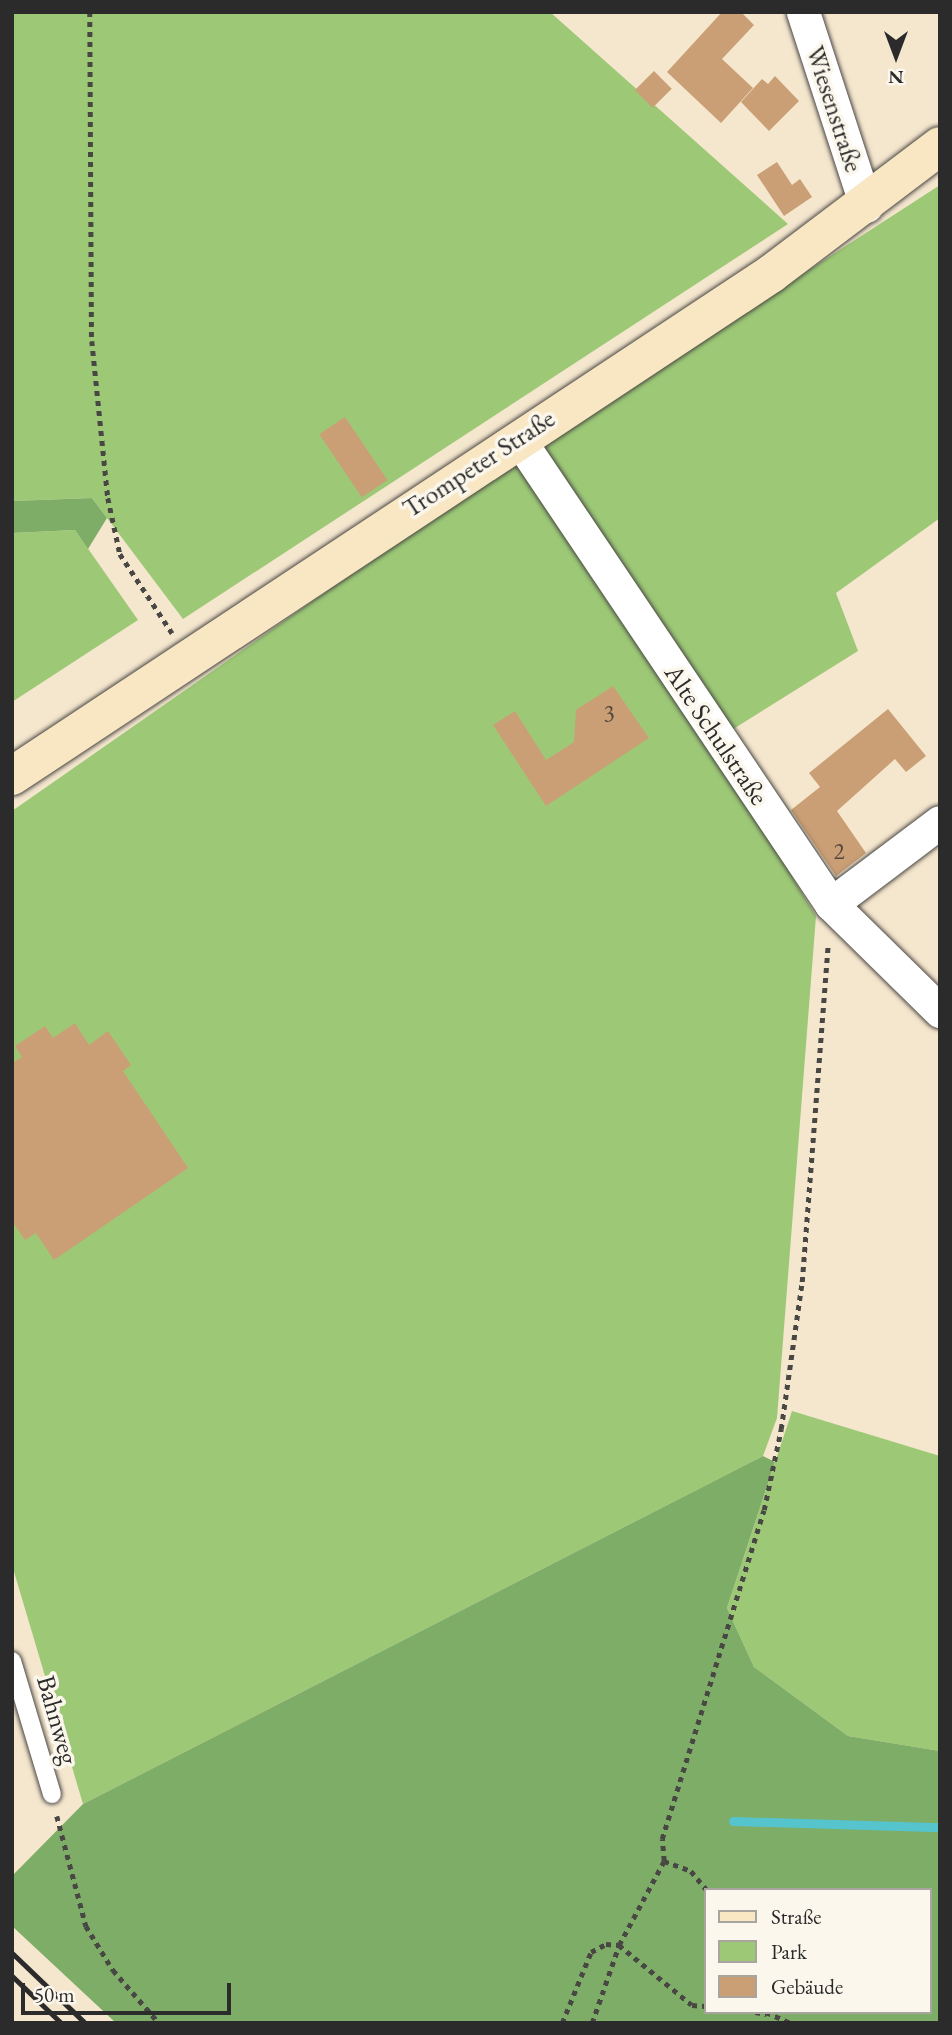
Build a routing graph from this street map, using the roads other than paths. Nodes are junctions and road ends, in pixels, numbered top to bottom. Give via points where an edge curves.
1 (803, 12) edge
2 (940, 146) edge
3 (866, 206) junction
4 (518, 438) junction
5 (12, 776) edge
6 (940, 822) edge
7 (831, 904) junction
8 (940, 1011) edge
9 (12, 1661) edge
10 (52, 1794) road end

1 - 3 street, Wiesenstraße
2 - 3 main road, Trompeter Straße
3 - 4 main road, Trompeter Straße via 771,274
4 - 5 main road, Trompeter Straße
4 - 7 street, Alte Schulstraße
6 - 7 street
7 - 8 street, Alte Schulstraße
9 - 10 lane, Bahnweg

